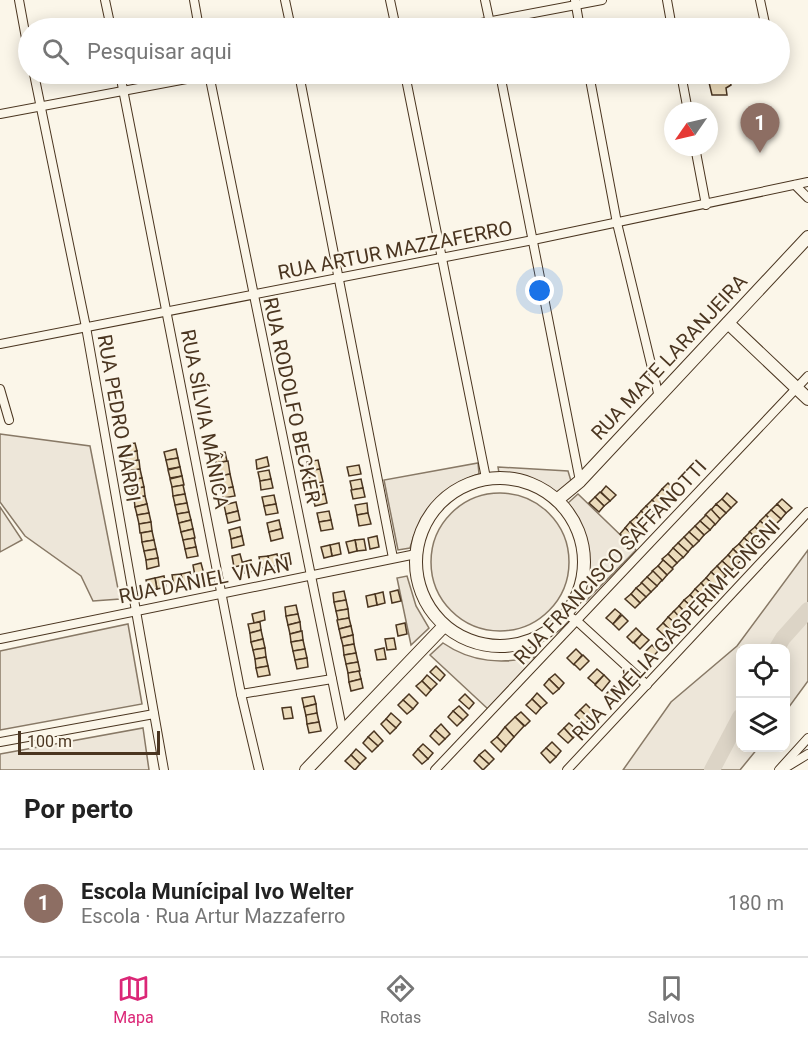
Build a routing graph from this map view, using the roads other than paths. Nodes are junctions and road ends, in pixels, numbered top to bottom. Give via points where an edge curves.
1 (18, 0) edge
2 (105, 0) edge
3 (194, 0) edge
4 (285, 0) edge
5 (390, 0) edge
6 (485, 0) edge
7 (602, 0) edge
8 (667, 0) edge
9 (760, 0) edge
10 (576, 2) edge
11 (22, 18) edge
12 (109, 18) edge
13 (198, 18) edge
14 (289, 18) edge
15 (394, 18) edge
16 (488, 18) edge
17 (519, 18) edge
18 (578, 18) edge
19 (670, 18) edge
20 (764, 18) edge
21 (36, 84) edge
22 (122, 84) edge
23 (159, 84) edge
24 (212, 84) edge
25 (301, 84) edge
26 (407, 84) edge
27 (502, 84) edge
28 (591, 84) edge
29 (683, 84) edge
30 (123, 91) junction
31 (686, 102) edge
32 (40, 106) junction
33 (0, 114) edge
34 (697, 156) edge
35 (808, 182) edge
36 (795, 184) junction
37 (808, 198) edge
38 (706, 206) junction
39 (617, 223) junction
40 (808, 237) edge
41 (533, 240) junction
42 (442, 257) junction
43 (339, 278) junction
44 (254, 294) junction
45 (167, 311) junction
46 (728, 322) junction
47 (86, 327) junction
48 (0, 344) edge
49 (808, 376) edge
50 (796, 388) junction
51 (0, 389) edge
52 (659, 397) junction
53 (808, 399) edge
54 (9, 420) dead end
55 (486, 478) junction
56 (580, 481) junction
57 (556, 500) junction
58 (808, 512) edge
59 (416, 554) junction
60 (393, 558) junction
61 (311, 575) junction
62 (223, 594) junction
63 (136, 610) junction
64 (572, 618) junction
65 (444, 626) junction
66 (0, 639) edge
67 (332, 679) junction
68 (647, 685) junction
69 (241, 694) junction
70 (154, 714) junction
71 (343, 733) junction
72 (808, 738) edge
73 (0, 742) edge
74 (808, 754) edge
75 (164, 770) edge
76 (259, 770) edge
77 (306, 770) edge
78 (435, 770) edge
79 (567, 770) edge
80 (781, 770) edge

1 - 11 street
2 - 12 street
3 - 13 street
4 - 14 street
5 - 15 street
6 - 16 street
7 - 10 street
8 - 19 street
9 - 20 street
10 - 17 street
10 - 18 street
21 - 32 street, RUA PEDRO NARDI
22 - 30 street, RUA SÍLVIA MÂNICA
23 - 30 street
24 - 44 street, RUA RODOLFO BECKER
25 - 43 street
26 - 42 street
27 - 41 street
28 - 39 street
29 - 31 street
30 - 32 street
30 - 45 street, RUA SÍLVIA MÂNICA
32 - 33 street
32 - 47 street, RUA PEDRO NARDI
34 - 38 street
35 - 36 street, RUA ARTUR MAZZAFERRO
36 - 37 street
36 - 38 street, RUA ARTUR MAZZAFERRO
38 - 39 street, RUA ARTUR MAZZAFERRO
39 - 41 street, RUA ARTUR MAZZAFERRO
39 - 52 street
40 - 46 street, RUA MATE LARANJEIRA
41 - 42 street, RUA ARTUR MAZZAFERRO
41 - 56 street
42 - 43 street, RUA ARTUR MAZZAFERRO
42 - 55 street
43 - 44 street, RUA ARTUR MAZZAFERRO
43 - 60 street
44 - 45 street, RUA ARTUR MAZZAFERRO
44 - 61 street, RUA RODOLFO BECKER
45 - 47 street, RUA ARTUR MAZZAFERRO
45 - 62 street, RUA SÍLVIA MÂNICA
46 - 50 street
46 - 52 street, RUA MATE LARANJEIRA
47 - 48 street, RUA ARTUR MAZZAFERRO
47 - 63 street, RUA PEDRO NARDI
49 - 50 street, RUA FRANCISCO SAFFANOTTI
50 - 53 street
50 - 64 street, RUA FRANCISCO SAFFANOTTI
51 - 54 street
52 - 56 street, RUA MATE LARANJEIRA
55 - 57 street via 512,478 536,486
55 - 59 street via 460,487 438,504 423,527
56 - 57 street, RUA MATE LARANJEIRA
57 - 64 street via 573,519 582,543 584,568
58 - 68 street, RUA AMÉLIA GASPERIM LONGNI
59 - 60 street, RUA DANIEL VIVAN
59 - 65 street via 417,580 427,605
60 - 61 street, RUA DANIEL VIVAN
61 - 62 street, RUA DANIEL VIVAN
61 - 67 street, RUA RODOLFO BECKER
62 - 63 street, RUA DANIEL VIVAN
62 - 69 street, RUA SÍLVIA MÂNICA
63 - 66 street, RUA DANIEL VIVAN
63 - 70 street, RUA PEDRO NARDI
64 - 65 street via 536,639 508,646 478,644
64 - 68 street
64 - 78 street, RUA FRANCISCO SAFFANOTTI
65 - 71 street
67 - 69 street
67 - 71 street, RUA RODOLFO BECKER
68 - 79 street, RUA AMÉLIA GASPERIM LONGNI
69 - 76 street, RUA SÍLVIA MÂNICA
70 - 73 street
70 - 75 street, RUA PEDRO NARDI
71 - 77 street
72 - 80 street
74 - 80 street

